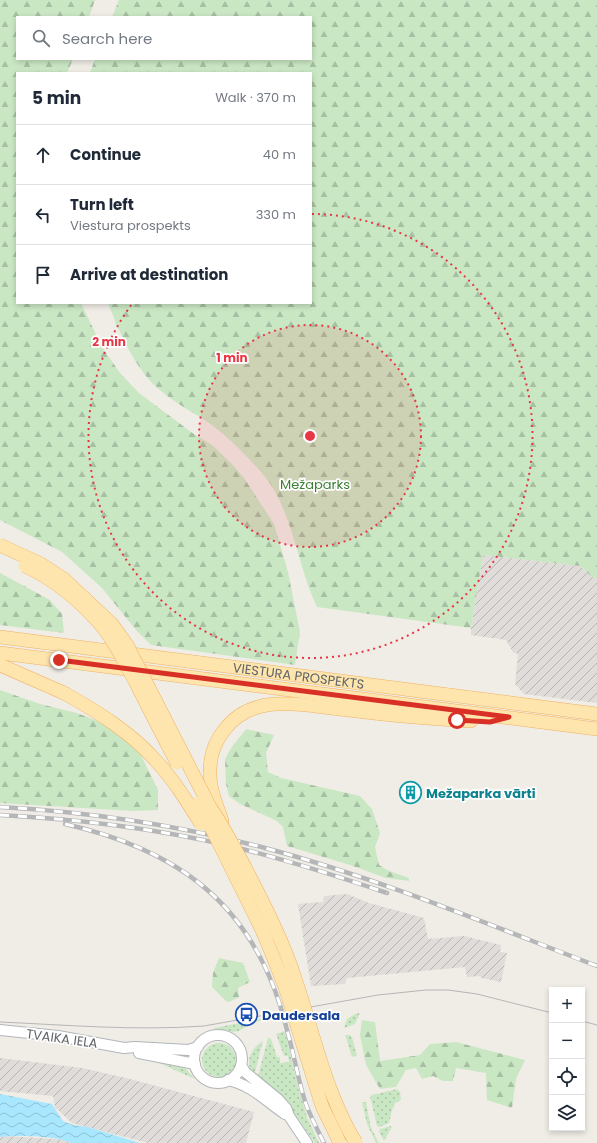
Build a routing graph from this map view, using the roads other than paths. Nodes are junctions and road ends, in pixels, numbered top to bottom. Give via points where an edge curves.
1 (0, 545) edge
2 (0, 555) edge
3 (0, 637) edge
4 (81, 647) junction
5 (0, 653) edge
6 (80, 663) junction
7 (0, 665) edge
8 (597, 714) edge
9 (509, 717) junction
10 (597, 729) edge
11 (223, 827) junction
12 (223, 855) junction
13 (0, 1030) edge
14 (198, 1047) junction
15 (124, 1048) junction
16 (195, 1064) junction
17 (241, 1065) junction
18 (228, 1080) junction
19 (289, 1116) junction
20 (307, 1143) edge
21 (340, 1143) edge
22 (356, 1143) edge

1 - 11 main road, bridge via 41,564 64,579 112,624 127,645 210,807
2 - 12 main road, bridge via 35,571 59,587 100,624 116,645 215,834
3 - 4 main road, VIESTURA PROSPEKTS
4 - 6 main road via 75,649 73,654
4 - 8 main road, VIESTURA PROSPEKTS
5 - 6 main road, VIESTURA PROSPEKTS
6 - 9 main road, VIESTURA PROSPEKTS
7 - 12 main road, bridge via 64,693 115,724 141,745 177,787
9 - 10 main road, VIESTURA PROSPEKTS
9 - 11 main road via 490,722 430,719 296,703 266,704 245,711 231,722 219,737 212,756 210,773
11 - 22 main road, bridge via 286,952 339,1113
12 - 21 main road, bridge via 274,958 322,1106
13 - 15 street, TVAIKA IELA via 58,1036
14 - 15 street, TVAIKA IELA via 188,1050
14 - 16 street
14 - 17 street, TVAIKA IELA via 208,1038 226,1036 240,1049
15 - 16 street, TVAIKA IELA
16 - 18 street via 204,1079 219,1083
17 - 18 street via 238,1072
17 - 19 street via 249,1076 278,1099
18 - 19 street via 257,1093
19 - 20 street

